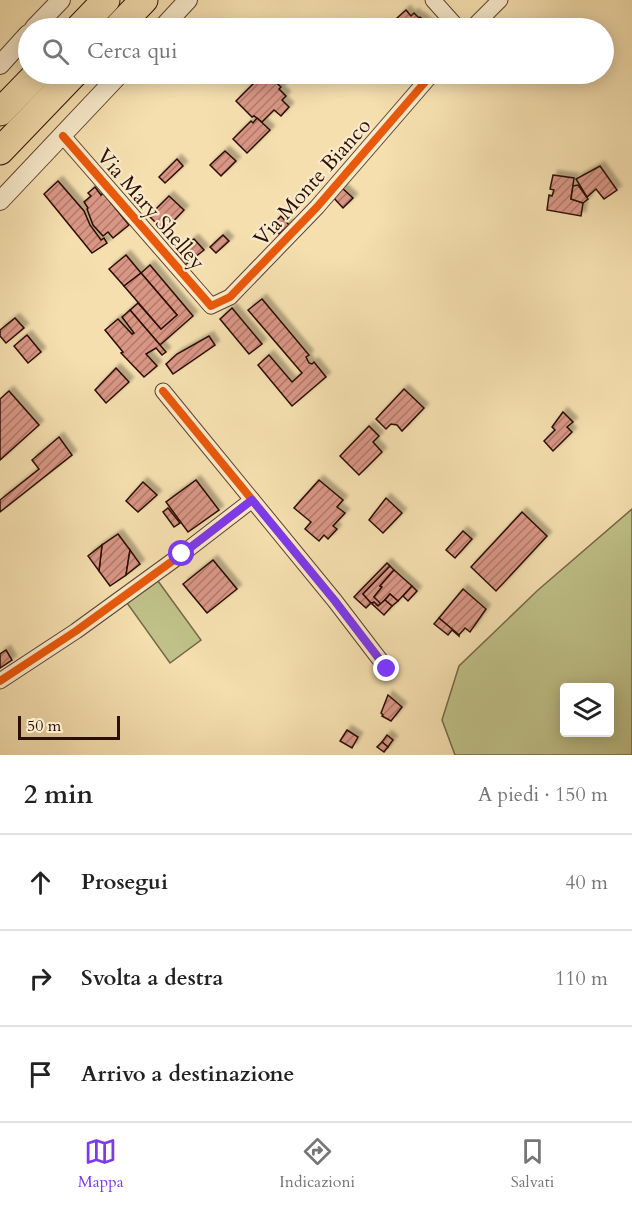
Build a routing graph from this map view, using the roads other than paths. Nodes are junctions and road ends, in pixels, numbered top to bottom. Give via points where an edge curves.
1 (61, 0) edge
2 (106, 0) edge
3 (144, 0) edge
4 (188, 0) edge
5 (433, 0) edge
6 (500, 0) edge
7 (44, 18) edge
8 (89, 18) edge
9 (127, 18) edge
10 (171, 18) edge
11 (449, 18) edge
12 (482, 18) edge
13 (18, 45) edge
14 (0, 65) edge
15 (27, 84) edge
16 (64, 84) edge
17 (111, 84) edge
18 (423, 84) edge
19 (0, 112) edge
20 (63, 135) junction
21 (0, 151) edge
22 (0, 201) edge
23 (211, 306) joint
24 (163, 391) dead end
25 (252, 500) junction
26 (387, 669) dead end
27 (0, 681) edge

1 - 7 street
2 - 8 highway
3 - 9 highway
4 - 10 street
5 - 11 street
6 - 12 street
13 - 14 street
15 - 19 highway
16 - 21 highway
17 - 20 street
18 - 23 street, Via Monte Bianco via 317,207 230,297
20 - 22 street
20 - 23 street, Via Mary Shelley
24 - 25 street
25 - 26 street
25 - 27 street via 85,624

